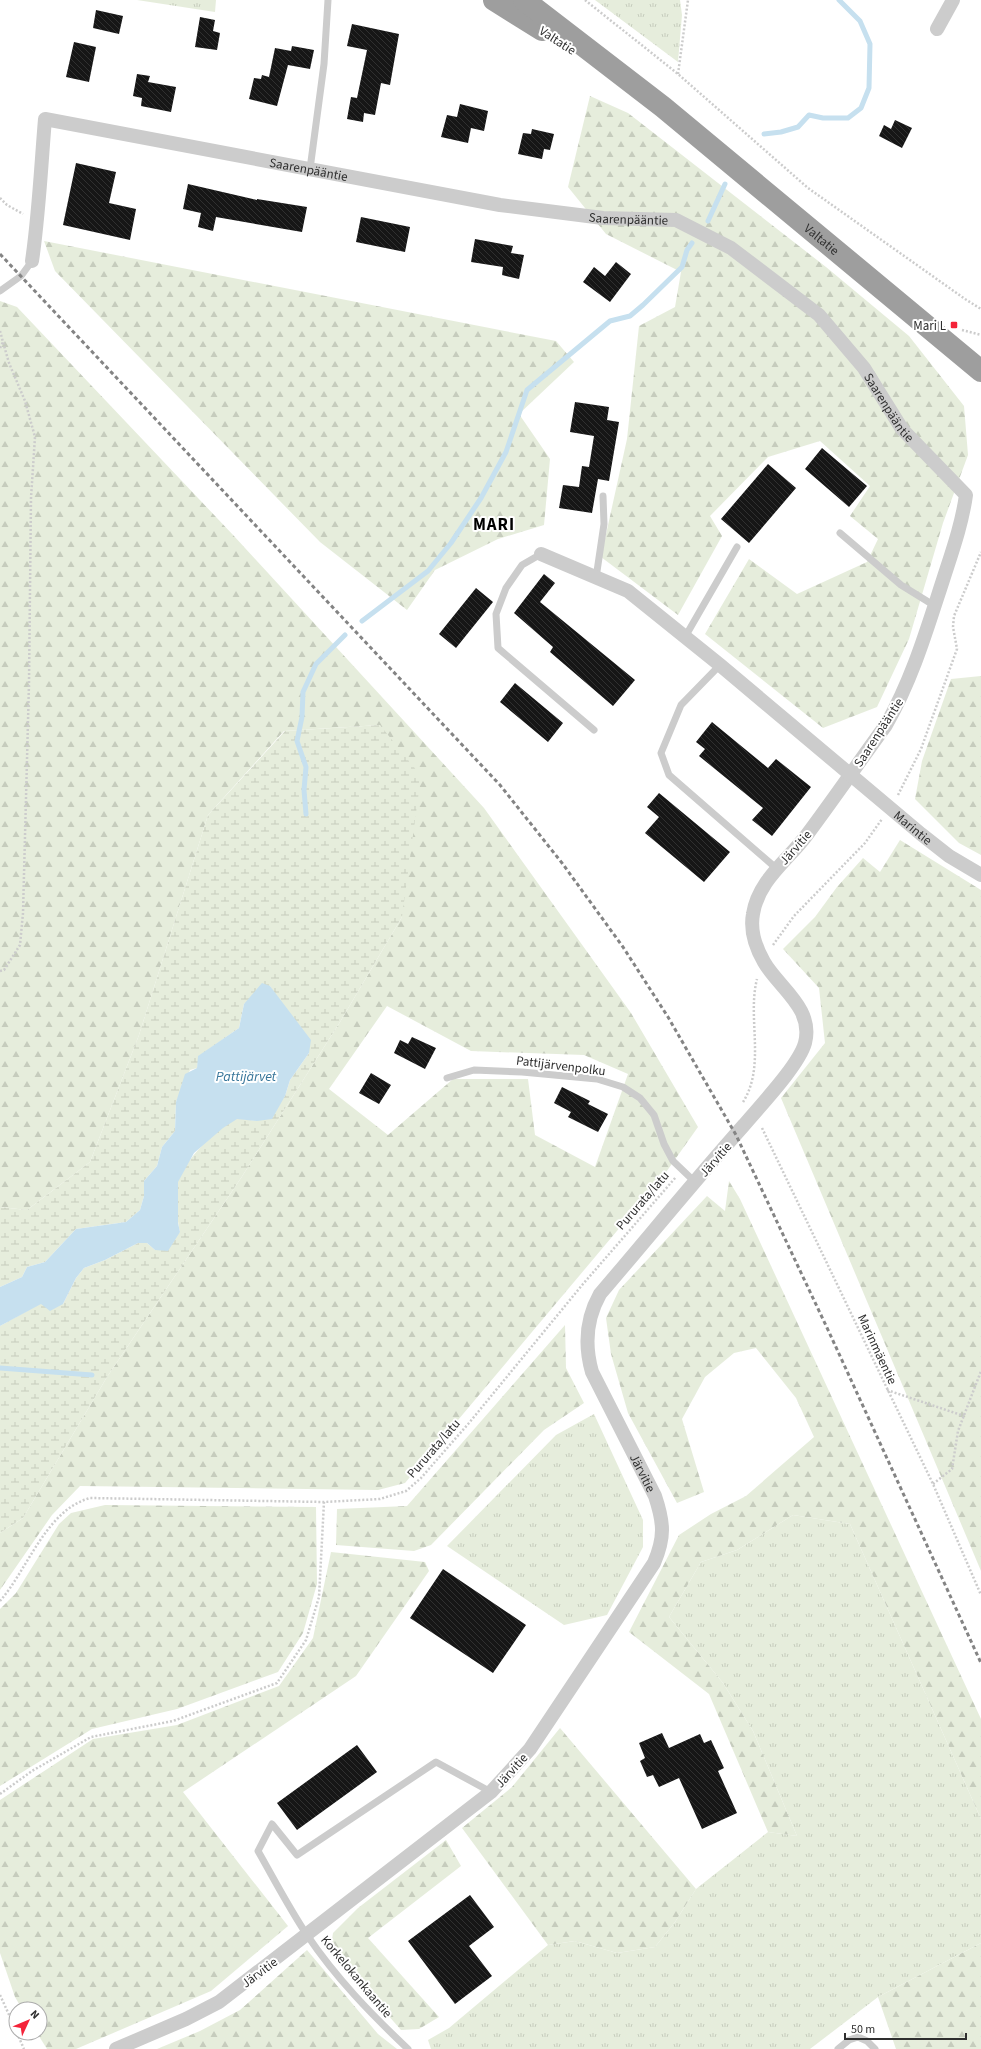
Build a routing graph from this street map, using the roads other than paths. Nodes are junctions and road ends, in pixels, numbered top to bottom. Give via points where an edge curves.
1 (328, 0) edge
2 (494, 0) edge
3 (524, 0) edge
4 (953, 0) edge
5 (937, 29) dead end
6 (663, 107) junction
7 (310, 169) junction
8 (32, 261) joint
9 (0, 291) edge
10 (981, 371) edge
11 (603, 496) dead end
12 (840, 533) dead end
13 (737, 547) dead end
14 (541, 554) joint
15 (596, 578) junction
16 (935, 606) junction
17 (684, 637) junction
18 (720, 665) junction
19 (594, 730) dead end
20 (850, 774) junction
21 (776, 868) junction
22 (981, 876) edge
23 (447, 1078) dead end
24 (695, 1182) junction
25 (491, 1792) junction
26 (307, 1935) junction
27 (116, 2049) edge
28 (408, 2049) edge
29 (838, 2049) edge
30 (875, 2049) edge

1 - 7 lane via 324,64
2 - 6 highway, Valtatie
3 - 6 highway, Valtatie
4 - 5 street
6 - 10 highway, Valtatie
7 - 8 street, Saarenpääntie via 45,119 38,222
7 - 16 street, Saarenpääntie via 500,206 602,218 676,220 731,248 819,315 864,368 902,429 966,495 963,516
8 - 9 lane via 21,276
11 - 15 lane via 604,524
12 - 16 lane via 901,584
13 - 17 lane
14 - 15 street, Marintie
14 - 19 lane via 522,565 506,588 496,614 498,648
15 - 17 street, Marintie via 628,592
16 - 20 street, Saarenpääntie via 906,688 896,708
17 - 18 street, Marintie
18 - 20 street, Marintie
18 - 21 lane via 681,705 661,753 669,775
20 - 21 street, Järvitie via 804,838
20 - 22 street, Marintie via 949,856
21 - 24 street, Järvitie via 759,897 753,914 753,932 764,962 801,1010 807,1031 800,1056
23 - 24 lane, Pattijärvenpolku via 474,1070 522,1072 597,1079 623,1087 640,1098 654,1115 673,1161
24 - 25 street, Järvitie via 600,1294 593,1306 588,1325 587,1357 592,1372 655,1496 662,1516 661,1547 645,1577 530,1749
25 - 26 street, Järvitie
25 - 26 lane, Korkelokankaantie via 436,1762 297,1854 272,1824 258,1851
26 - 27 street, Järvitie via 219,2002
26 - 28 lane, Korkelokankaantie via 366,2009
29 - 30 lane via 849,2040 858,2037

